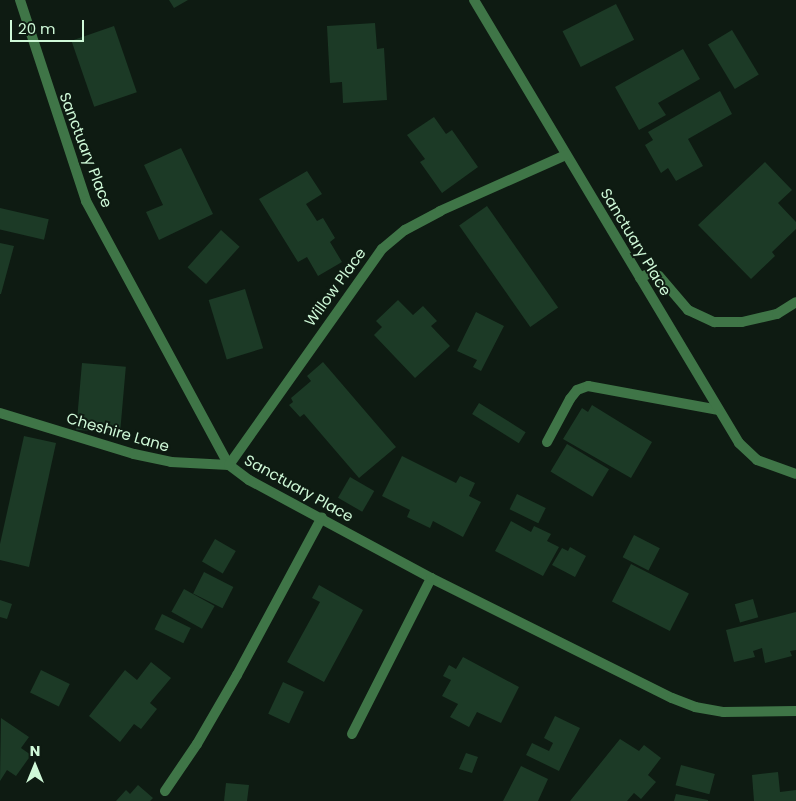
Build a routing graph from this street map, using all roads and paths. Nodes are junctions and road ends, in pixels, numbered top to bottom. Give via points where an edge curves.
1 (20, 0) edge
2 (474, 0) edge
3 (566, 155) junction
4 (640, 278) junction
5 (796, 302) edge
6 (719, 410) junction
7 (0, 413) edge
8 (547, 442) dead end
9 (229, 465) junction
10 (796, 474) edge
11 (322, 517) junction
12 (431, 578) junction
13 (796, 710) edge
14 (352, 734) dead end
15 (165, 791) dead end

1 - 9 street, Sanctuary Place via 86,201
2 - 3 street, Sanctuary Place
3 - 4 street, Sanctuary Place
3 - 9 street, Willow Place via 440,211 406,230 382,249
4 - 5 street via 650,273 659,276 688,310 714,322 742,322 777,314
4 - 6 street, Sanctuary Place
6 - 8 street via 588,386 577,390 570,399
6 - 10 street, Sanctuary Place via 739,443 757,460
7 - 9 street, Cheshire Lane via 134,454 171,462
9 - 11 street, Sanctuary Place via 249,480
11 - 12 street, Sanctuary Place
11 - 15 street via 237,675
12 - 13 street, Sanctuary Place via 694,708 723,712
12 - 14 street

